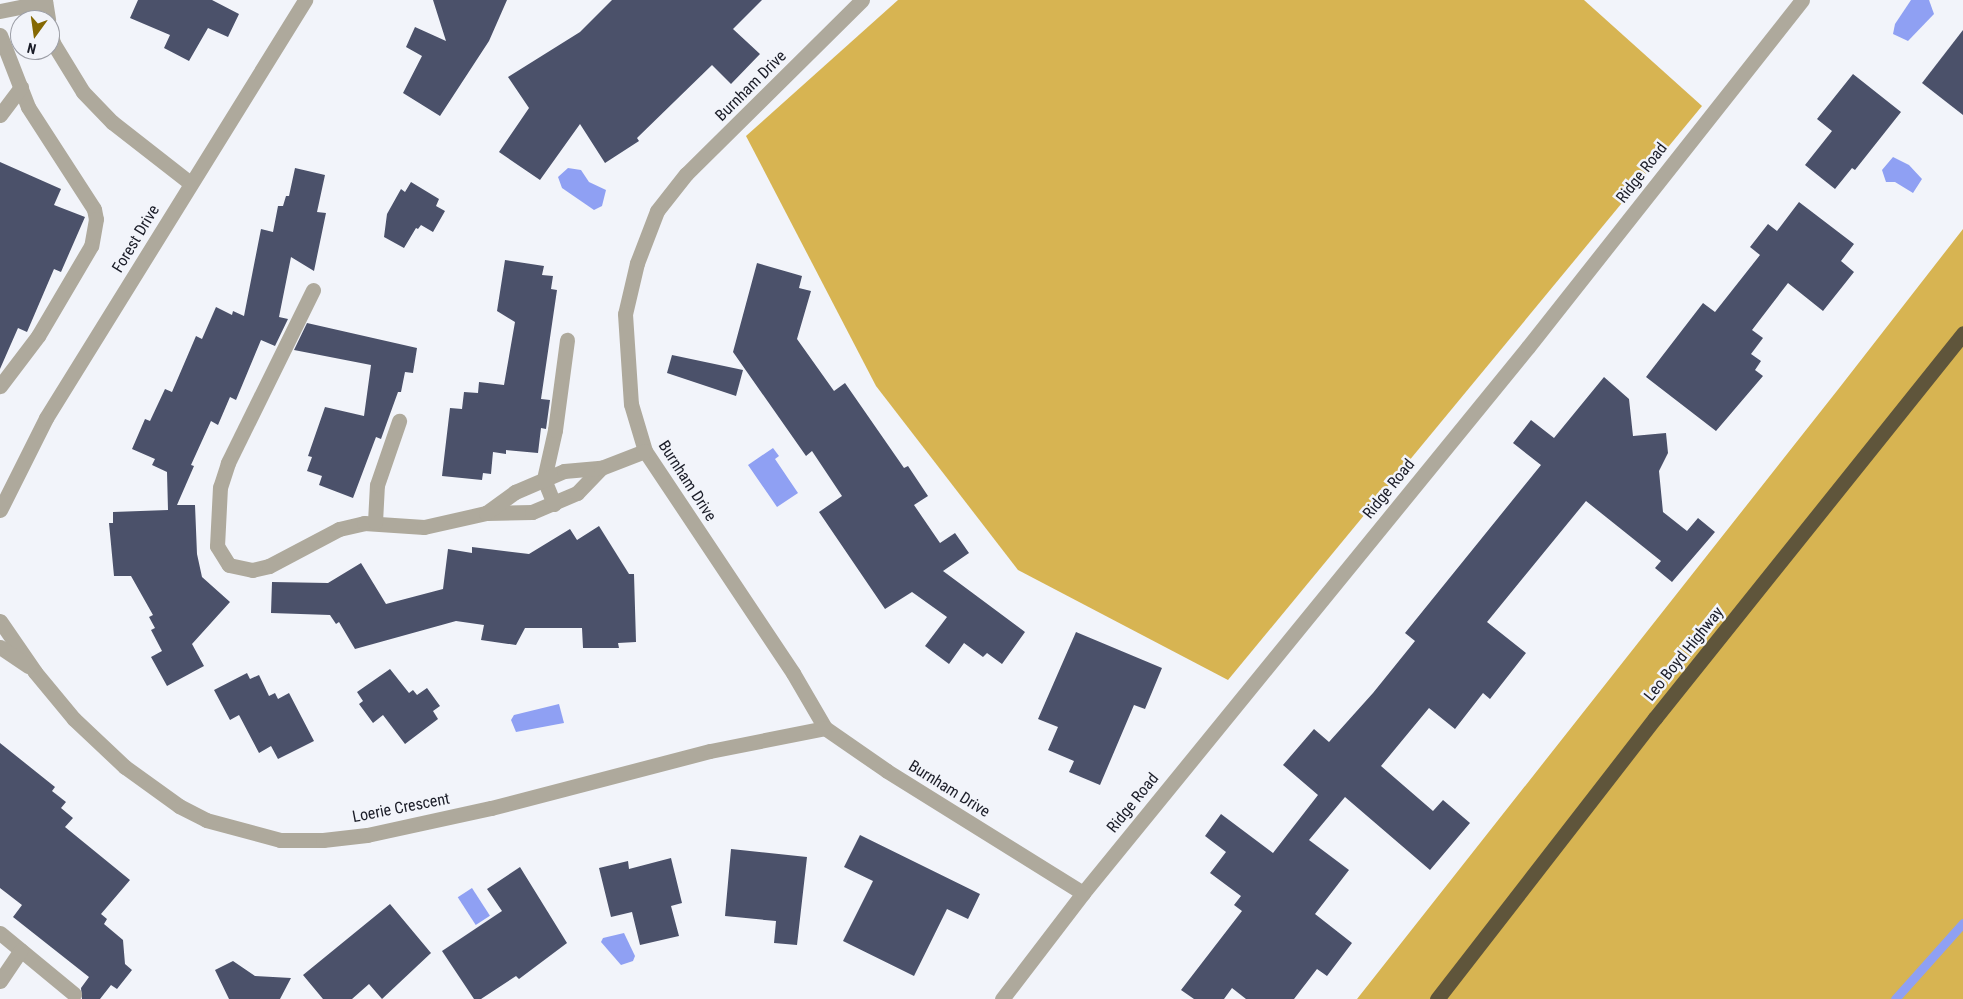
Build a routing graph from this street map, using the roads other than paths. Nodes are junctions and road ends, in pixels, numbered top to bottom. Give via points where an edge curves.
1 (305, 0) edge
2 (862, 0) edge
3 (1802, 0) edge
4 (45, 1) edge
5 (0, 11) edge
6 (0, 35) edge
7 (60, 54) edge
8 (21, 87) junction
9 (0, 115) edge
10 (190, 184) junction
11 (313, 290) dead end
12 (1963, 333) edge
13 (567, 340) dead end
14 (0, 386) edge
15 (399, 421) dead end
16 (645, 451) junction
17 (601, 468) junction
18 (544, 479) junction
19 (554, 504) junction
20 (1, 505) edge
21 (486, 513) junction
22 (375, 522) junction
23 (0, 621) edge
24 (0, 647) edge
25 (35, 672) junction
26 (825, 728) junction
27 (1084, 893) junction
28 (0, 933) edge
29 (21, 950) junction
30 (0, 981) edge
31 (74, 994) dead end
32 (1002, 999) edge
33 (1436, 999) edge

1 - 10 street, Forest Drive
2 - 16 street, Burnham Drive via 686,174 657,211 637,263 626,314 631,404
3 - 27 street, Ridge Road via 1528,347
4 - 5 street
6 - 8 street
7 - 10 street via 83,92 112,122
8 - 9 street
8 - 14 street via 28,107 94,209 96,231 91,246 38,336
10 - 20 street, Forest Drive via 46,418
11 - 22 street via 228,463 220,487 217,546 229,565 252,570 269,566 339,529
12 - 33 highway, Leo Boyd Highway via 1667,703
13 - 18 street via 555,430
15 - 22 street via 377,486
16 - 17 street
16 - 26 street, Burnham Drive via 793,672
17 - 18 street via 573,468
17 - 19 street via 577,493
18 - 19 street
18 - 21 street via 515,492
19 - 21 street via 532,512
21 - 22 street via 424,527
23 - 25 street, Loerie Crescent
24 - 25 street, Loerie Crescent
25 - 26 street, Loerie Crescent via 87,731 125,767 178,806 235,830 280,840 366,835 491,808 710,751
26 - 27 street, Burnham Drive via 887,771
27 - 32 street, Ridge Road
28 - 29 street
29 - 30 street
29 - 31 street

